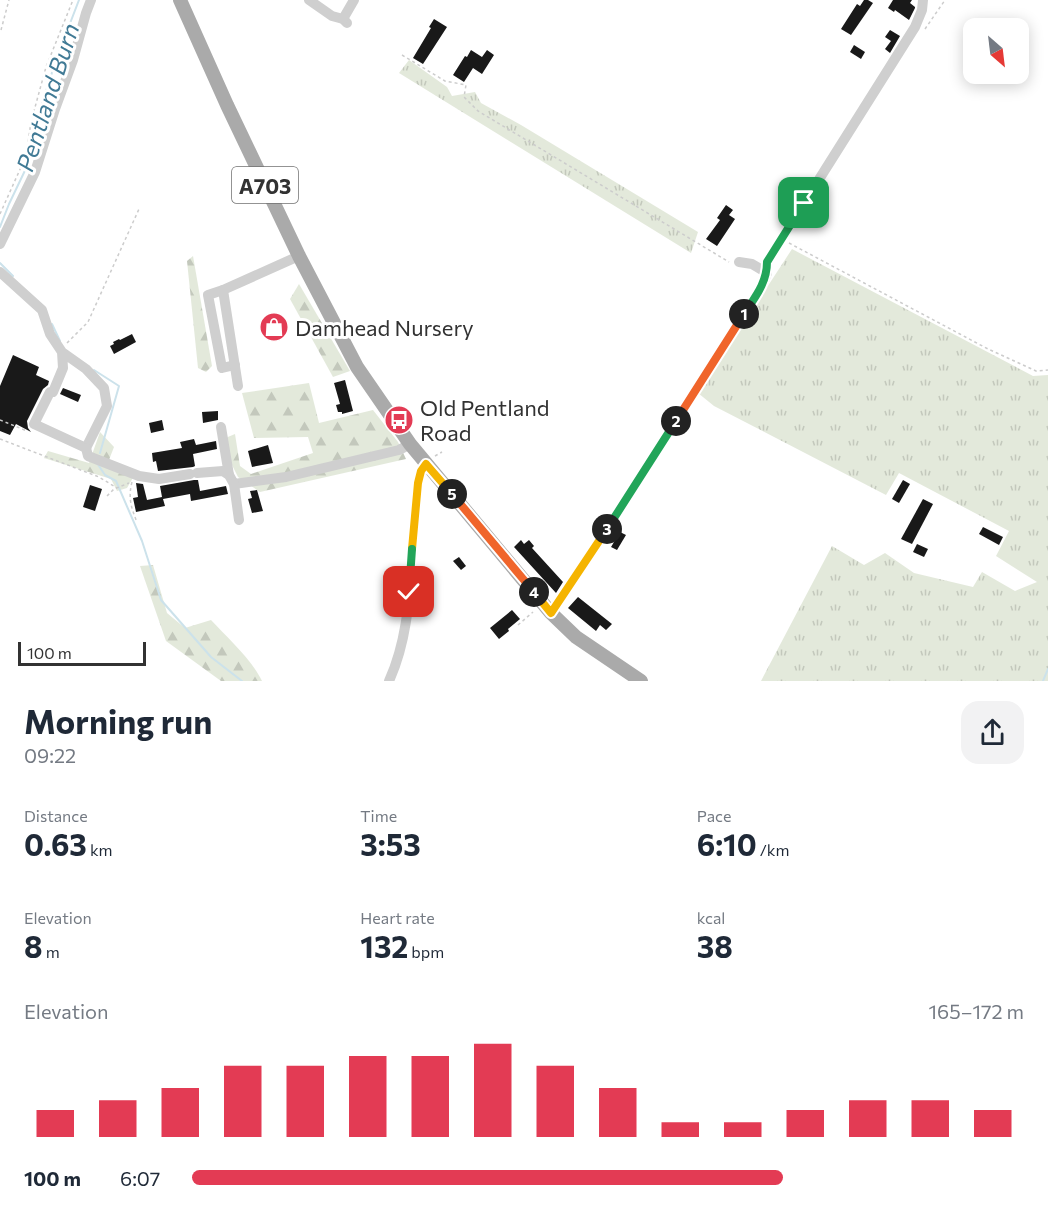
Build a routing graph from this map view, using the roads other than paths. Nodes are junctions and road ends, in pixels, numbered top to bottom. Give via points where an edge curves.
1 (91, 0) edge
2 (180, 0) edge
3 (309, 0) edge
4 (354, 0) edge
5 (923, 0) edge
6 (0, 244) edge
7 (299, 256) junction
8 (739, 262) road end
9 (0, 272) edge
10 (767, 273) junction
11 (223, 290) junction
12 (62, 352) junction
13 (235, 365) junction
14 (238, 386) dead end
15 (222, 427) dead end
16 (410, 444) junction
17 (86, 448) junction
18 (426, 464) junction
19 (232, 479) junction
20 (239, 520) dead end
21 (547, 608) junction
22 (389, 681) edge
23 (641, 681) edge

1 - 6 street via 35,172
2 - 7 main road, A703
3 - 4 street via 345,21
5 - 10 street via 915,27 767,262
7 - 11 street
7 - 16 main road, A703 via 357,367
8 - 10 street
9 - 12 street via 42,310 50,334
10 - 21 street via 598,543
11 - 13 street
11 - 13 street via 208,295 222,368
12 - 17 street via 104,388 107,406
12 - 17 street via 63,368 34,424
13 - 14 street
15 - 19 street
16 - 18 main road, A703
16 - 19 street via 286,477
17 - 19 street via 88,456 135,478 223,471
18 - 21 main road, A703
18 - 22 street via 418,483 405,634
19 - 20 street
21 - 23 main road, A703 via 576,637

